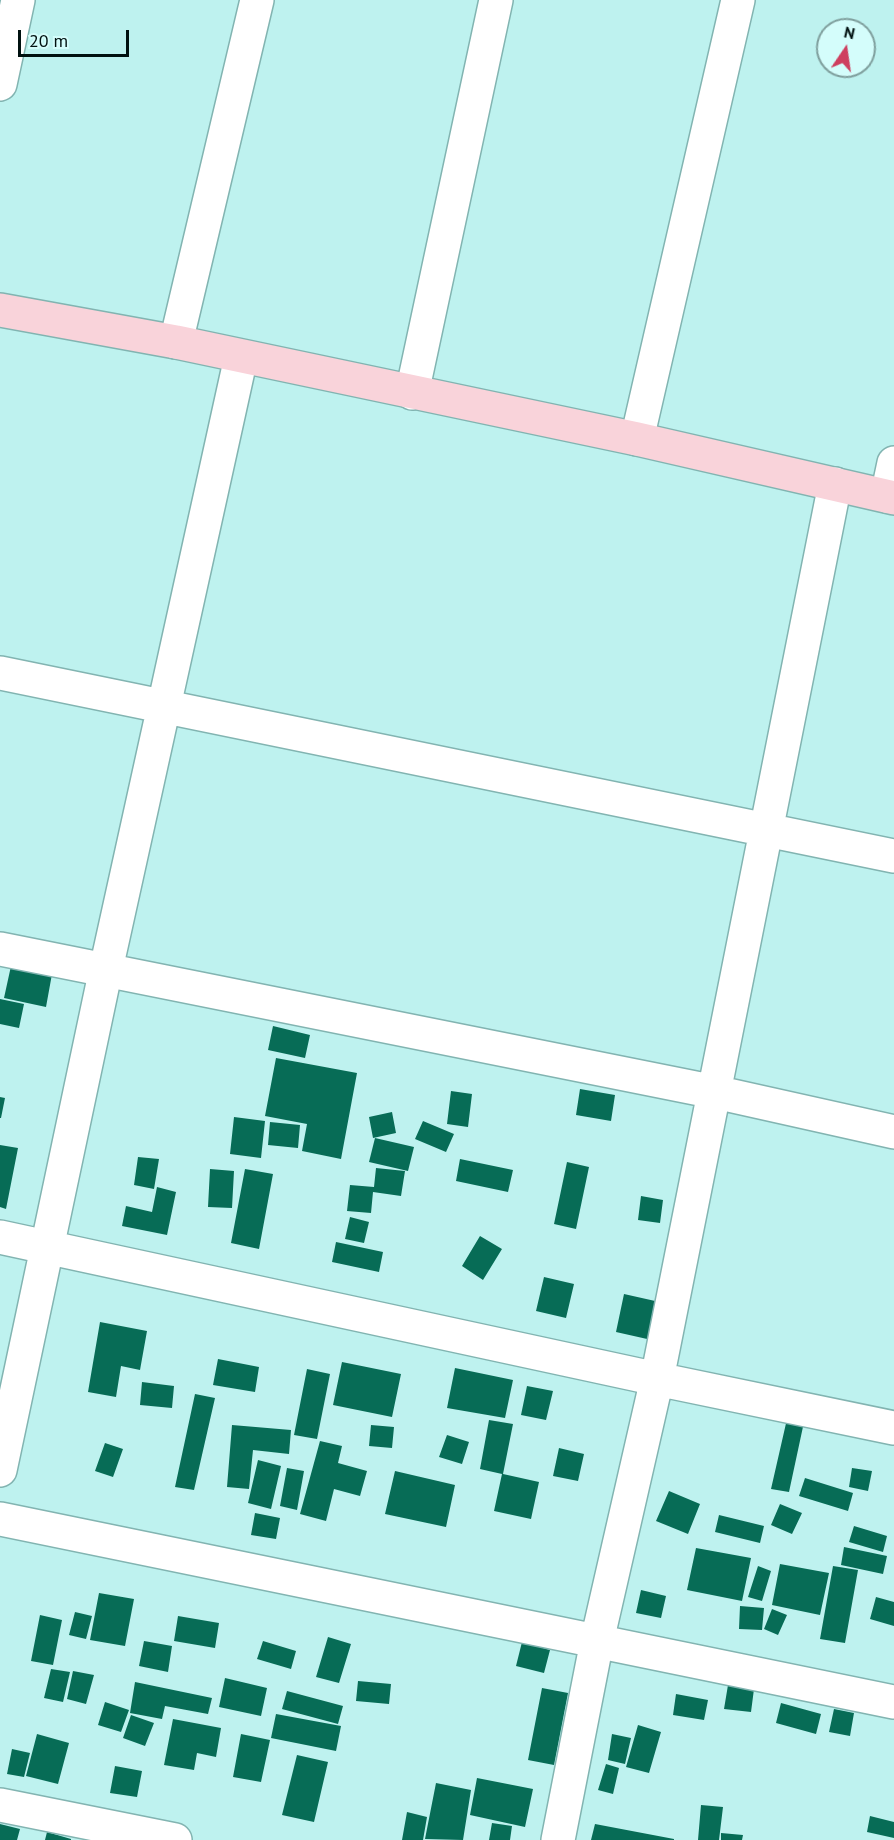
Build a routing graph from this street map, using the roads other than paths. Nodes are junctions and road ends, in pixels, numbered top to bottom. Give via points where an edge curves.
1 (18, 0) edge
2 (257, 0) edge
3 (496, 0) edge
4 (738, 0) edge
5 (0, 84) edge
6 (0, 310) edge
7 (176, 342) junction
8 (241, 357) junction
9 (412, 393) junction
10 (637, 439) junction
11 (894, 463) edge
12 (835, 484) junction
13 (890, 497) edge
14 (0, 673) edge
15 (163, 706) junction
16 (766, 830) junction
17 (894, 856) edge
18 (0, 949) edge
19 (106, 969) junction
20 (716, 1092) junction
21 (894, 1132) edge
22 (0, 1237) edge
23 (47, 1247) junction
24 (657, 1379) junction
25 (894, 1428) edge
26 (0, 1470) edge
27 (0, 1519) edge
28 (597, 1641) junction
29 (894, 1702) edge
30 (0, 1805) edge
31 (175, 1840) edge
32 (558, 1840) edge

1 - 5 street
2 - 7 street
3 - 9 street
4 - 10 street
6 - 7 street
7 - 8 street
8 - 9 street
8 - 15 street
9 - 10 street
10 - 12 street
11 - 13 street
12 - 13 street
12 - 16 street
14 - 15 street
15 - 16 street
15 - 19 street
16 - 17 street
16 - 20 street
18 - 19 street
19 - 20 street
19 - 23 street
20 - 21 street
20 - 24 street
22 - 23 street
23 - 24 street
23 - 26 street
24 - 25 street
24 - 28 street
27 - 28 street
28 - 29 street
28 - 32 street
30 - 31 street

